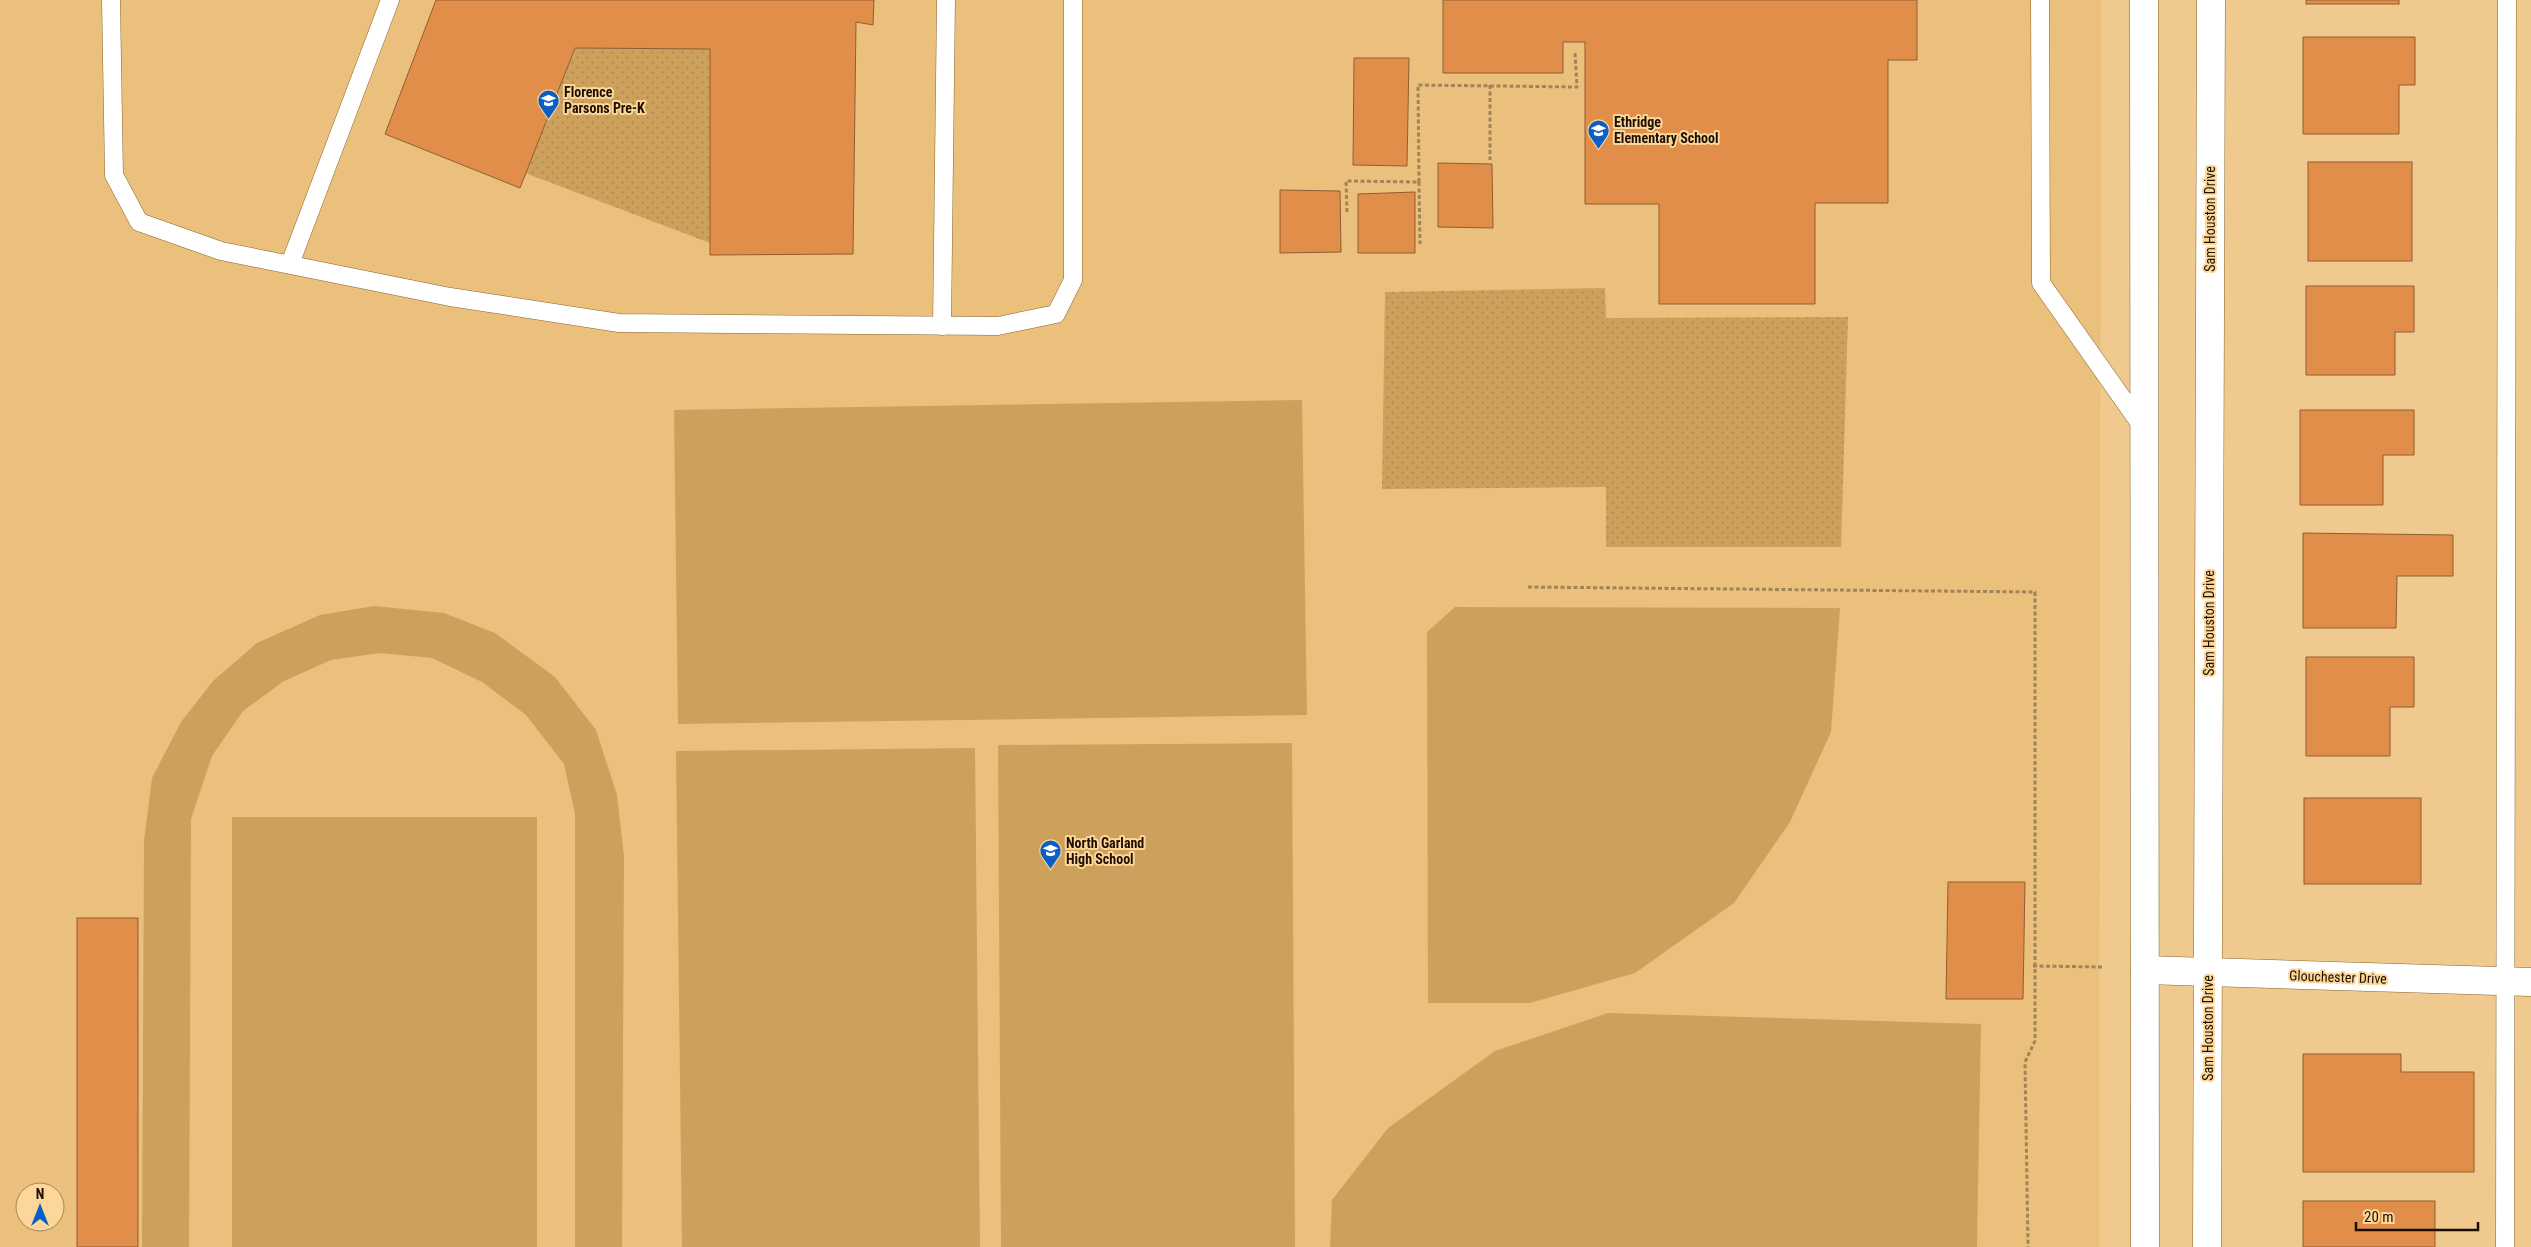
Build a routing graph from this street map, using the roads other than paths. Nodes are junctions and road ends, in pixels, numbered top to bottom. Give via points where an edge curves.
1 (111, 0) edge
2 (390, 0) edge
3 (946, 0) edge
4 (1073, 0) edge
5 (2040, 0) edge
6 (2144, 0) edge
7 (2211, 0) edge
8 (2507, 0) edge
9 (290, 264) junction
10 (942, 326) junction
11 (2145, 430) junction
12 (2145, 970) junction
13 (2208, 972) junction
14 (2519, 982) edge
15 (2145, 1247) edge
16 (2207, 1247) edge
17 (2505, 1247) edge

1 - 9 lane via 114,175 139,222 221,251
2 - 9 lane
3 - 10 lane
4 - 10 lane via 1073,280 1056,314 998,326
5 - 11 lane via 2041,283
6 - 11 street
7 - 13 street, Sam Houston Drive
8 - 14 lane
9 - 10 lane via 450,296 619,323
11 - 12 street
12 - 13 street, Glouchester Drive
12 - 15 street
13 - 14 street, Glouchester Drive
13 - 16 street, Sam Houston Drive
14 - 17 lane

